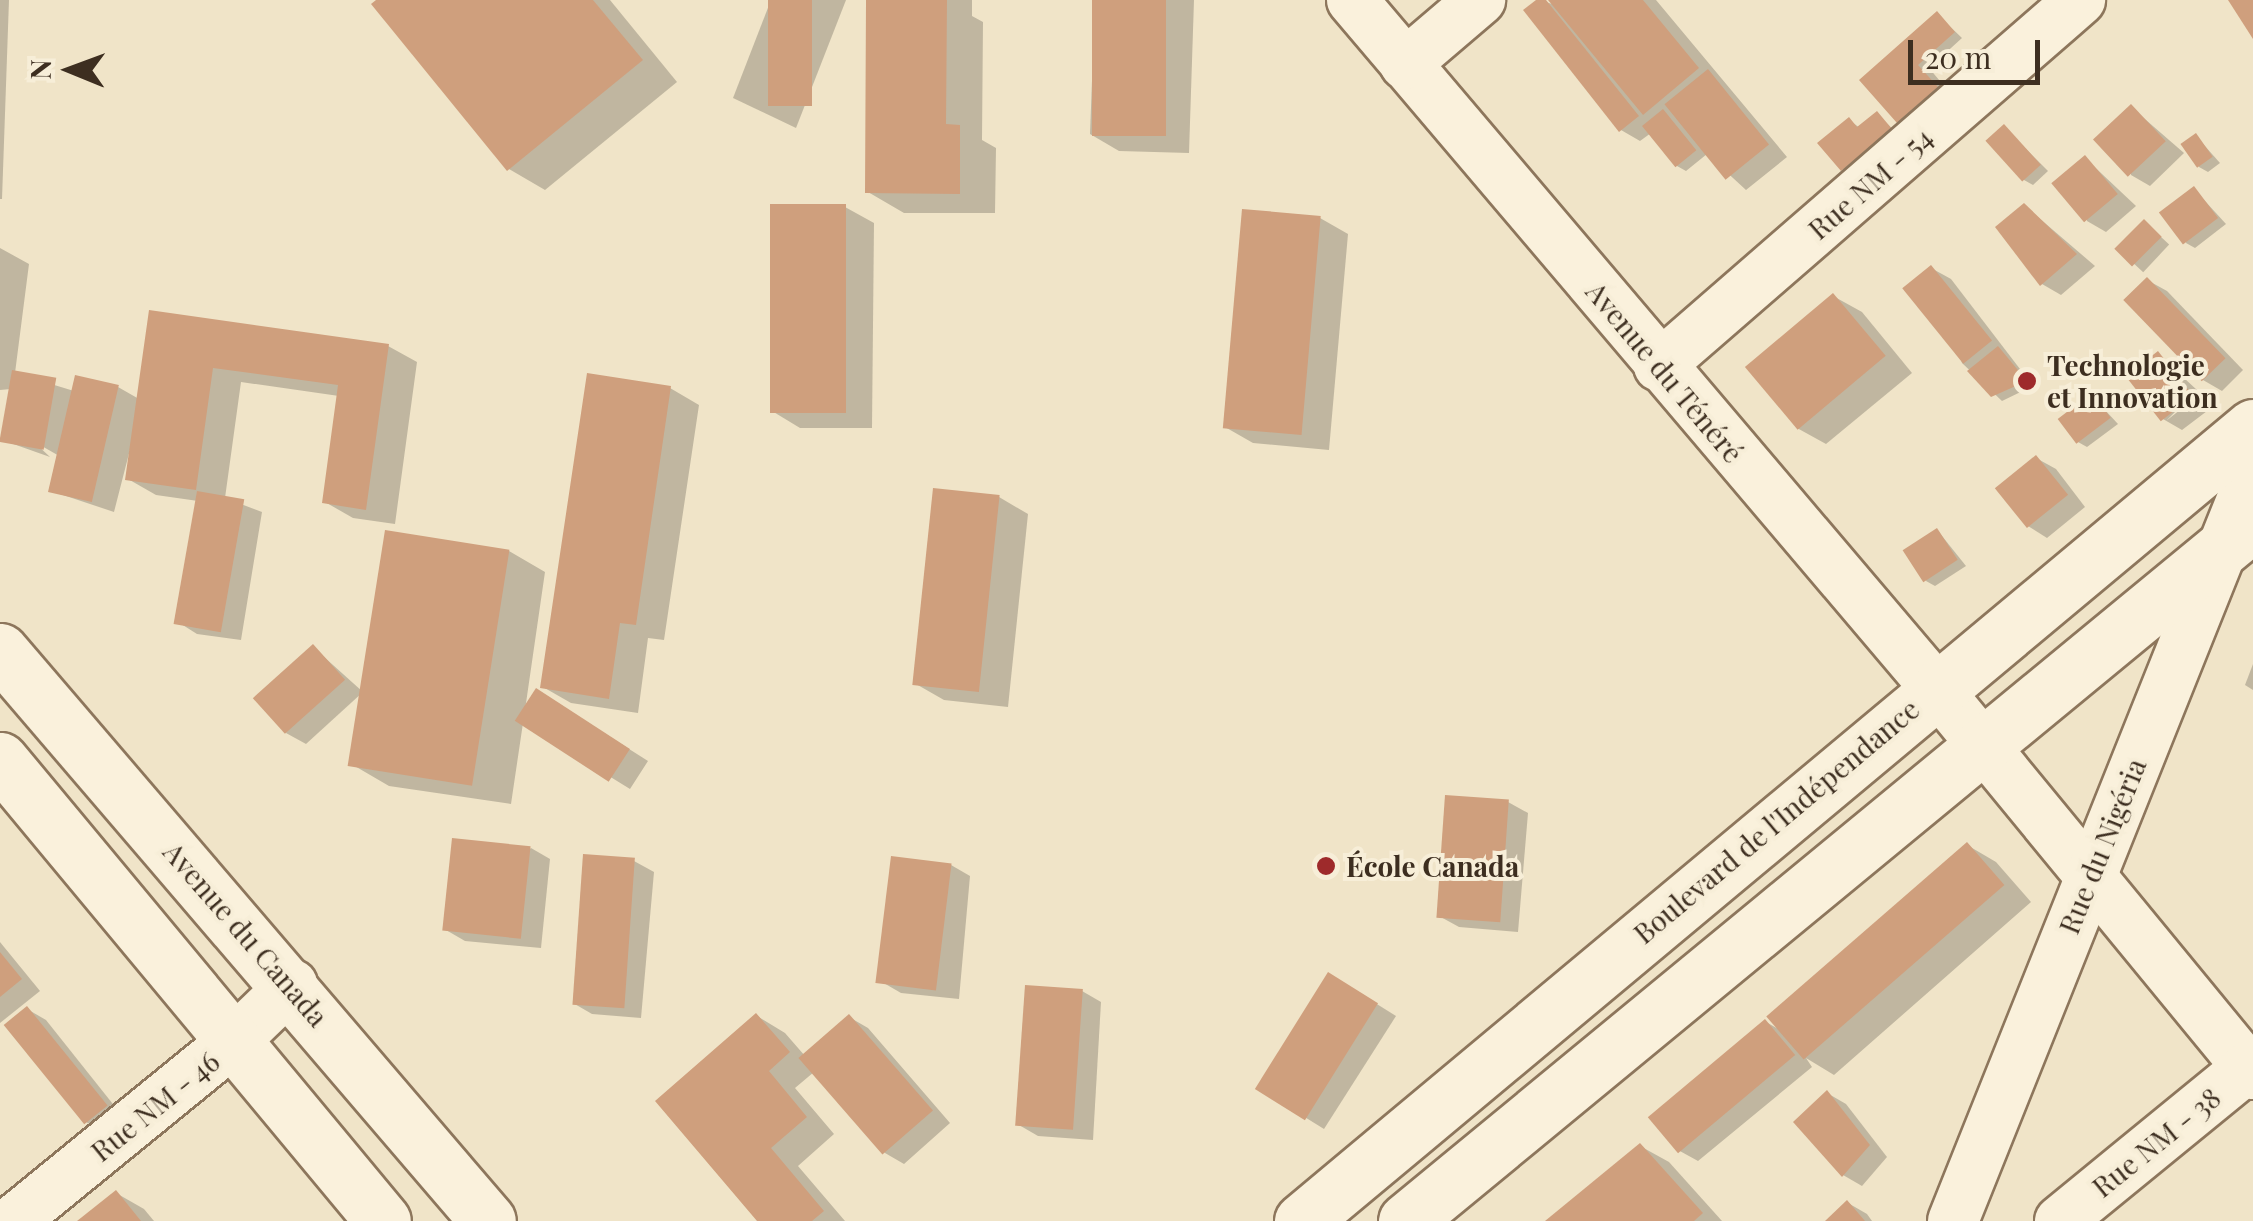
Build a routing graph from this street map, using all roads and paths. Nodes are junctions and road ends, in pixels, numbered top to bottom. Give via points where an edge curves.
1 (1352, 0) edge
2 (1480, 0) edge
3 (2080, 0) edge
4 (1405, 64) junction
5 (1659, 366) junction
6 (2253, 427) edge
7 (2253, 472) edge
8 (2239, 535) edge
9 (0, 650) edge
10 (1935, 687) junction
11 (1979, 743) junction
12 (0, 760) edge
13 (2090, 874) junction
14 (292, 985) junction
15 (234, 1042) junction
16 (2251, 1069) edge
17 (12, 1221) edge
18 (384, 1221) edge
19 (488, 1221) edge
20 (1302, 1221) edge
21 (1406, 1221) edge
22 (1953, 1221) edge
23 (2060, 1221) edge

1 - 4 street, Avenue du Ténéré
2 - 4 street
3 - 5 street, Rue NM - 54
4 - 5 street, Avenue du Ténéré
5 - 10 street, Avenue du Ténéré
6 - 10 main road, Boulevard de l'Indépendance
7 - 8 street, Rue du Nigéria
8 - 11 main road
8 - 13 street, Rue du Nigéria
9 - 14 main road, Avenue du Canada
10 - 11 street, Avenue du Ténéré
10 - 20 main road, Boulevard de l'Indépendance
11 - 13 street, Avenue du Ténéré
11 - 21 main road
12 - 15 main road
13 - 16 street, Avenue du Ténéré
13 - 22 street, Rue du Nigéria
14 - 15 street, Rue NM - 46
14 - 19 main road, Avenue du Canada
15 - 17 street, Rue NM - 46
15 - 18 main road
16 - 23 street, Rue NM - 38

